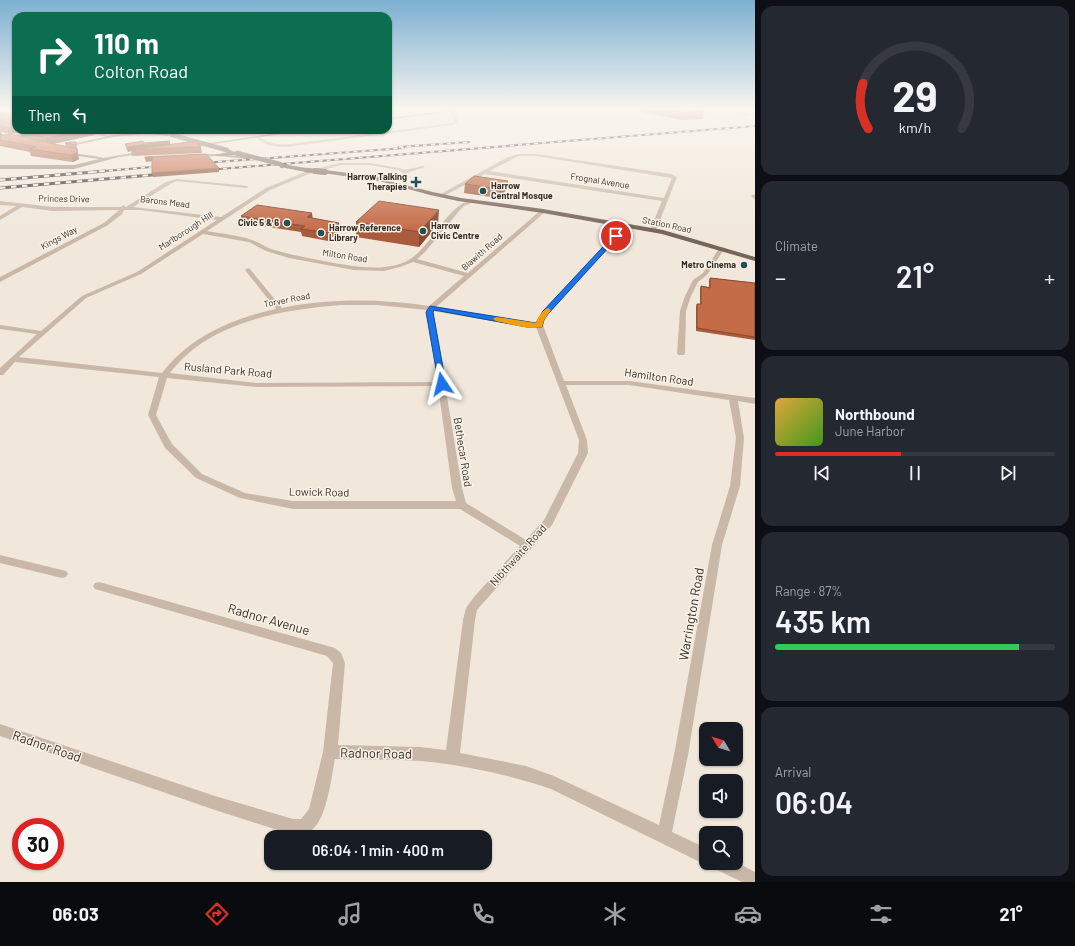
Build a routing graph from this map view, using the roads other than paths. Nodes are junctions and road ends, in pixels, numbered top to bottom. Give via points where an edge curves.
1 (56, 149) edge
2 (209, 149) edge
3 (52, 150) joint
4 (151, 151) edge
5 (237, 153) junction
6 (222, 154) junction
7 (188, 156) edge
8 (126, 157) junction
9 (145, 158) edge
10 (247, 158) junction
11 (106, 159) junction
12 (282, 166) junction
13 (0, 167) edge
14 (423, 167) dead end
15 (484, 172) junction
16 (405, 173) junction
17 (384, 180) junction
18 (407, 186) junction
19 (246, 187) dead end
20 (414, 189) junction
21 (440, 196) junction
22 (666, 200) junction
23 (460, 201) junction
24 (0, 203) edge
25 (22, 205) junction
26 (125, 207) junction
27 (543, 211) junction
28 (0, 218) edge
29 (223, 218) junction
30 (624, 225) junction
31 (653, 230) junction
32 (203, 232) junction
33 (722, 248) junction
34 (755, 259) edge
35 (413, 260) junction
36 (248, 270) dead end
37 (469, 275) junction
38 (0, 280) edge
39 (432, 307) junction
40 (280, 309) junction
41 (539, 325) junction
42 (0, 327) edge
43 (43, 333) junction
44 (681, 353) dead end
45 (13, 359) junction
46 (0, 373) edge
47 (164, 375) junction
48 (560, 383) junction
49 (442, 384) junction
50 (733, 399) junction
51 (755, 401) edge
52 (462, 505) junction
53 (528, 546) junction
54 (0, 560) edge
55 (62, 574) dead end
56 (99, 586) dead end
57 (0, 730) edge
58 (330, 752) junction
59 (452, 758) junction
60 (664, 834) junction
61 (699, 852) edge
62 (735, 870) edge
63 (755, 880) edge

1 - 3 street
2 - 6 main road, bridge
3 - 11 street
4 - 8 street
5 - 6 main road
5 - 10 main road, bridge
5 - 12 main road, bridge
6 - 7 street
6 - 10 street
8 - 9 street
8 - 11 street
10 - 12 main road, bridge
11 - 13 street via 68,167
12 - 17 main road, bridge
14 - 16 street
15 - 21 street
15 - 22 street, Frognal Avenue
15 - 22 street via 514,156 526,154 666,173 675,176
16 - 17 street via 400,178
16 - 18 street
16 - 29 street, Marlborough Hill via 370,164 332,166 268,189
17 - 18 main road, Station Road
17 - 20 main road, Station Road
18 - 20 main road, Station Road
19 - 26 street via 177,180
20 - 21 main road, Station Road
21 - 23 main road, Station Road
22 - 31 street
23 - 27 main road, Station Road
23 - 35 street, Milton Road via 423,251
24 - 25 street, Princes Drive
25 - 26 street, Princes Drive via 53,209
25 - 28 street
26 - 29 street, Barons Mead
26 - 38 street, Kings Way via 106,224
27 - 30 main road, Station Road
27 - 37 street, Blawith Road
29 - 32 street, Marlborough Hill
30 - 31 main road, Station Road
30 - 41 street via 545,313
31 - 33 main road, Station Road
32 - 35 street, Milton Road via 251,241 277,254 354,268 384,269
32 - 43 street, Marlborough Hill via 139,273 84,297
33 - 34 main road, Station Road
33 - 44 street via 705,274 695,280 688,296 683,311
35 - 37 street
36 - 40 street
37 - 39 street, Blawith Road
39 - 40 street, Torver Road via 329,302
39 - 41 street, Torver Road
39 - 49 street, Bethecar Road via 429,312
40 - 47 street, Torver Road via 249,317 217,331 187,350
41 - 48 street, Nibthwaite Road
42 - 43 street
43 - 45 street, Marlborough Hill
45 - 46 street, Marlborough Hill
45 - 47 street, Rusland Park Road
47 - 49 street, Rusland Park Road via 256,385
47 - 52 street, Lowick Road via 152,415 168,446 199,476 243,496 293,505
48 - 50 street, Hamilton Road via 629,383
48 - 53 street, Nibthwaite Road via 583,440 582,453 548,522
49 - 52 street, Bethecar Road via 457,488
50 - 51 street, Hamilton Road
50 - 60 street, Warrington Road via 740,438 735,486 717,545 681,755
52 - 53 street
53 - 59 street, Nibthwaite Road via 472,608
54 - 55 street
56 - 58 street, Radnor Avenue via 331,652 338,657
57 - 58 street, Radnor Road via 293,827 305,826 316,813
58 - 59 street, Radnor Road via 420,754
59 - 60 street, Radnor Road via 526,773 554,783
60 - 61 street, Radnor Road
62 - 63 street

